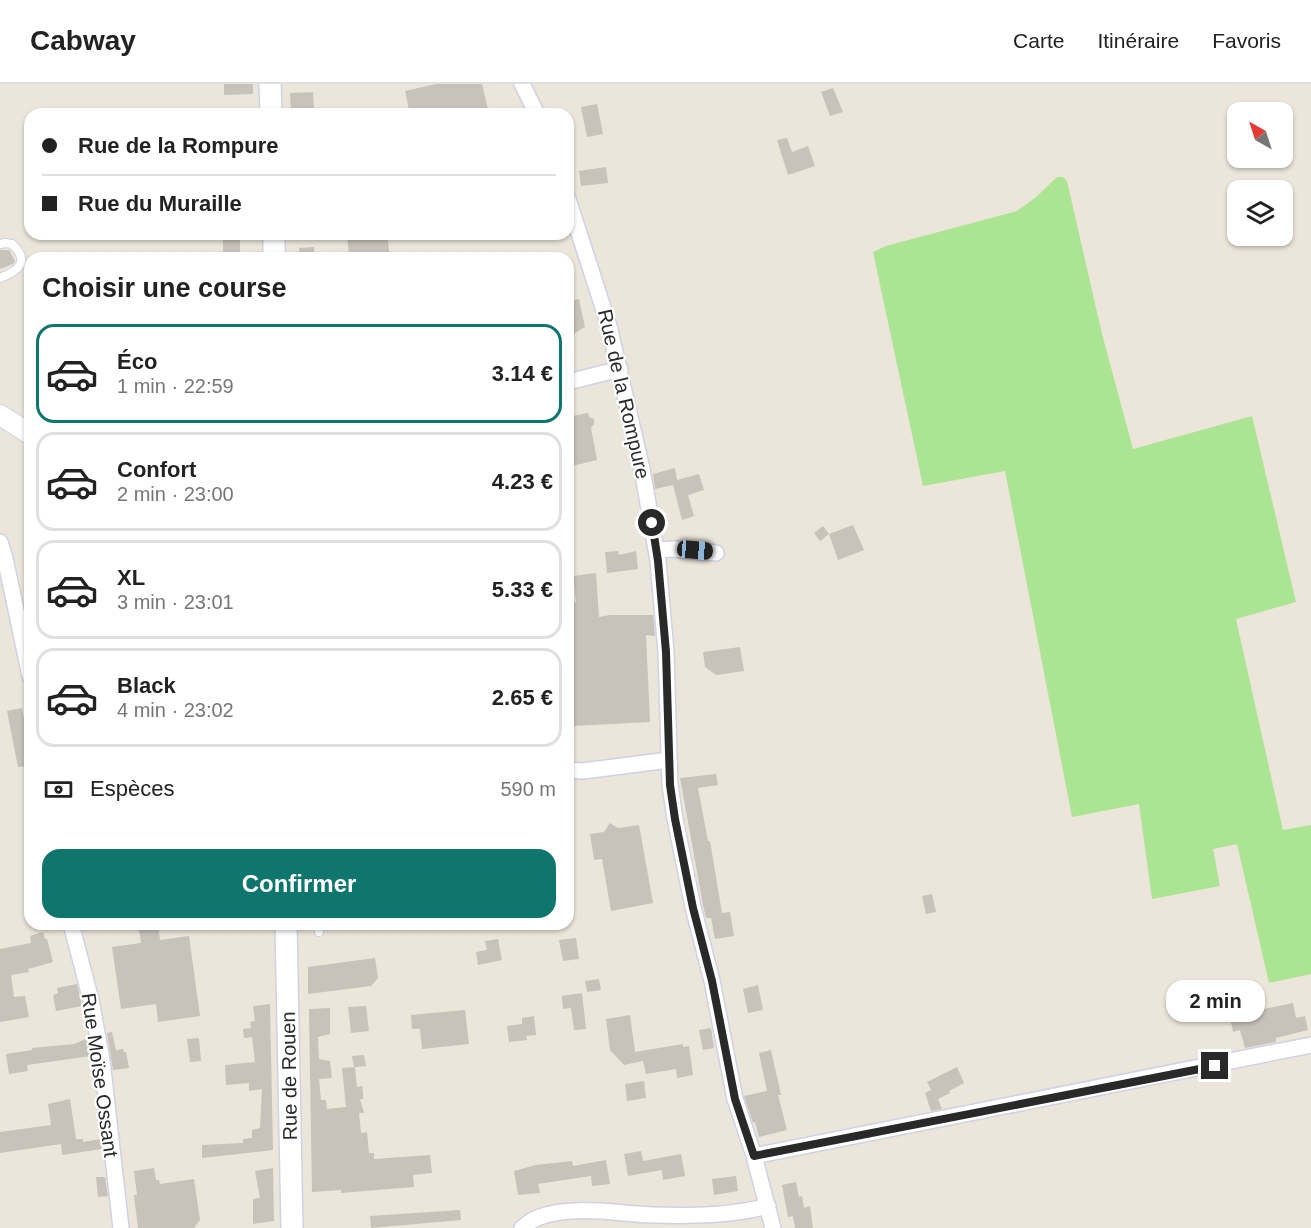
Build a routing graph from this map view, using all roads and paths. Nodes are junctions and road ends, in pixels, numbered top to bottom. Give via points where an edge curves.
1 (270, 84) edge
2 (522, 84) edge
3 (271, 108) edge
4 (534, 108) edge
5 (574, 218) edge
6 (0, 244) edge
7 (0, 278) edge
8 (620, 369) junction
9 (574, 380) edge
10 (0, 415) edge
11 (24, 430) edge
12 (0, 542) edge
13 (657, 550) junction
14 (716, 552) dead end
15 (24, 647) edge
16 (669, 760) junction
17 (574, 770) edge
18 (73, 930) edge
19 (283, 930) edge
20 (1311, 1045) edge
21 (754, 1156) junction
22 (768, 1206) junction
23 (121, 1228) edge
24 (292, 1228) edge
25 (522, 1228) edge
26 (773, 1228) edge

1 - 3 main road
2 - 4 street
5 - 8 street, Rue de la Rompure
6 - 7 lane via 12,244 17,249 21,266
8 - 9 street
8 - 13 street, Rue de la Rompure
10 - 11 street
12 - 15 street
13 - 14 street
13 - 16 street, Rue de la Rompure via 666,652
16 - 17 street
16 - 21 street, Rue de la Rompure via 675,819 693,908 735,1099
18 - 23 street, Rue Moïse Ossant via 102,1060
19 - 24 main road, Rue de Rouen
20 - 21 street
21 - 22 street, Rue de la Rompure
22 - 25 street via 693,1215 552,1213 535,1218
22 - 26 street, Rue de la Rompure

